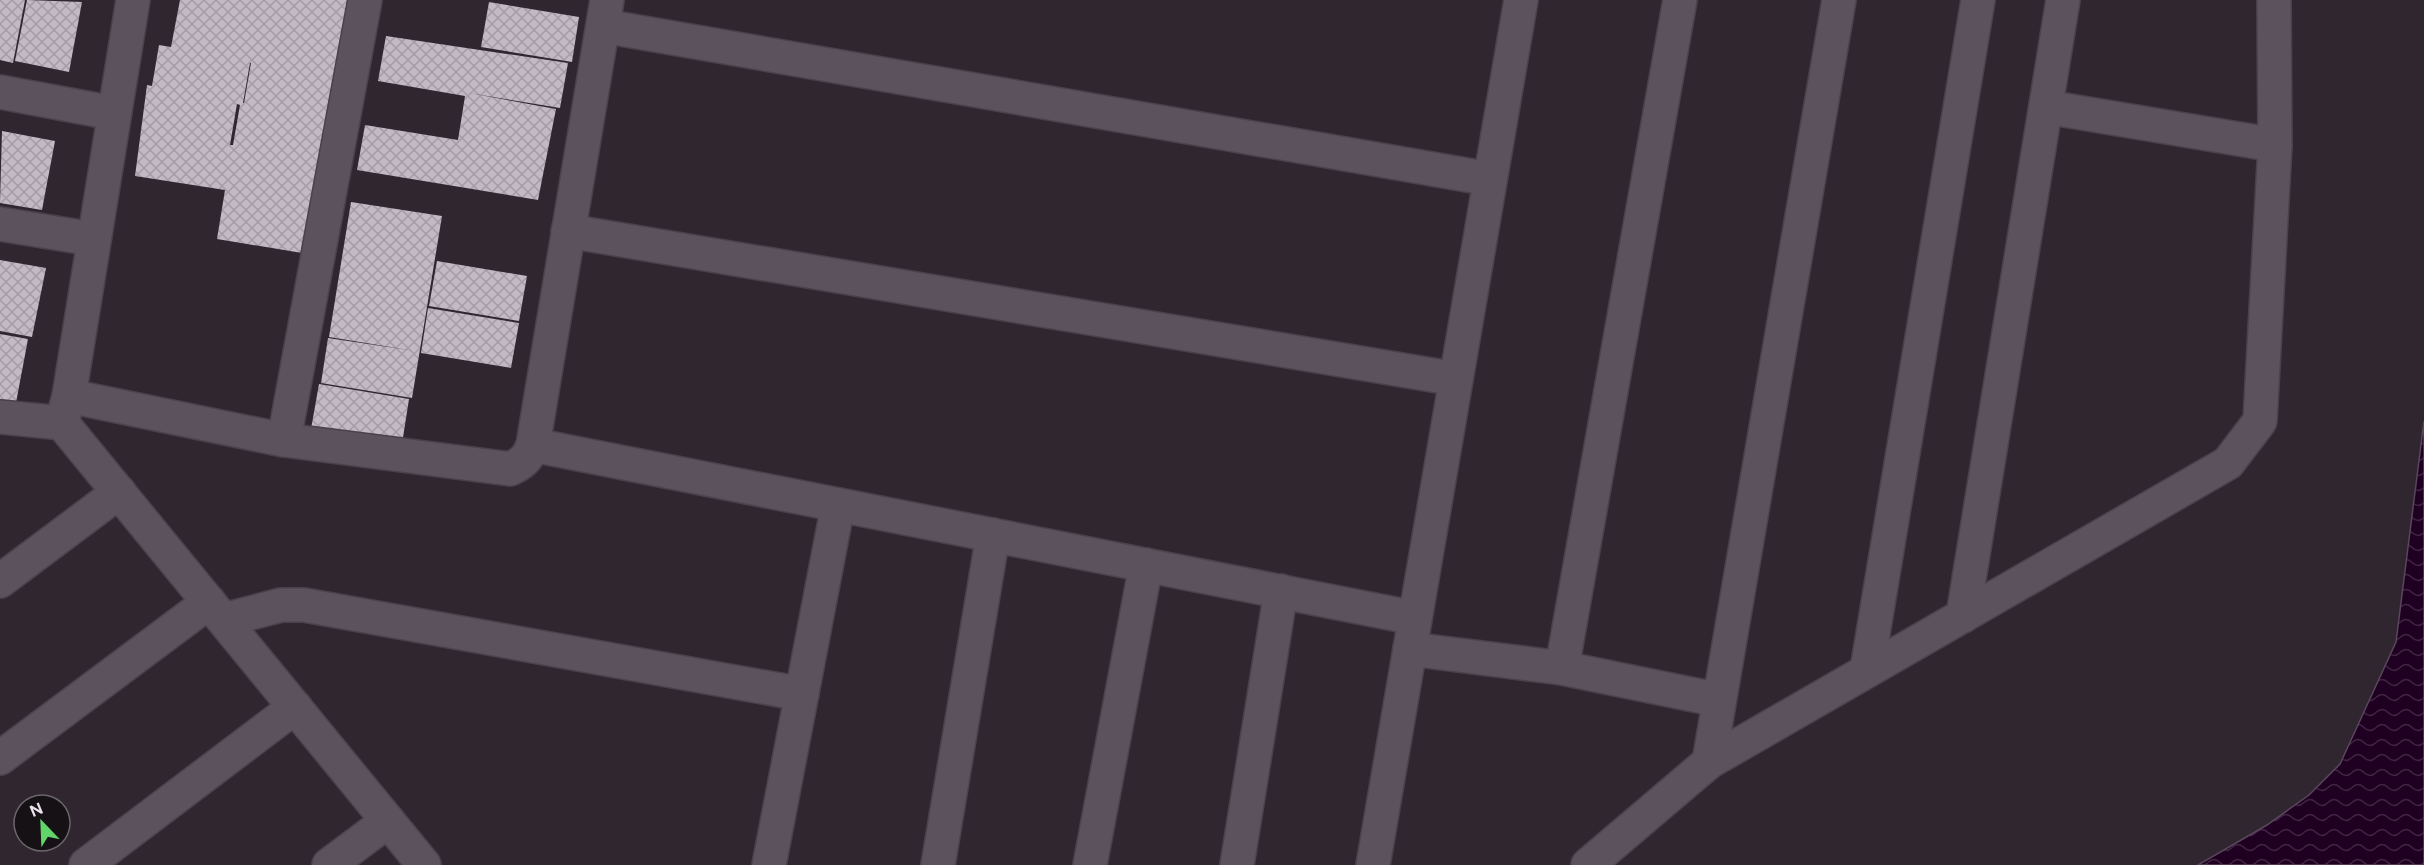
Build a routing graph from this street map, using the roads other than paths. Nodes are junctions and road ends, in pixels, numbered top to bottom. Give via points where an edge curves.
1 (133, 0) edge
2 (365, 0) edge
3 (1521, 0) edge
4 (1680, 0) edge
5 (1839, 0) edge
6 (1978, 0) edge
7 (2063, 0) edge
8 (2274, 0) edge
9 (605, 13) edge
10 (0, 92) edge
11 (2046, 107) junction
12 (113, 112) junction
13 (2275, 145) junction
14 (1490, 179) junction
15 (0, 224) edge
16 (568, 231) junction
17 (93, 239) junction
18 (1456, 379) junction
19 (65, 409) junction
20 (0, 417) edge
21 (284, 440) junction
22 (533, 445) junction
23 (119, 492) junction
24 (838, 505) junction
25 (993, 535) junction
26 (1146, 565) junction
27 (0, 581) edge
28 (1281, 591) junction
29 (217, 611) junction
30 (1963, 616) junction
31 (1415, 618) junction
32 (1410, 650) junction
33 (1562, 668) junction
34 (1868, 670) junction
35 (802, 694) junction
36 (1719, 699) junction
37 (295, 707) junction
38 (0, 758) edge
39 (1708, 762) junction
40 (388, 821) junction
41 (86, 865) edge
42 (329, 865) edge
43 (424, 865) edge
44 (769, 865) edge
45 (938, 865) edge
46 (1090, 865) edge
47 (1237, 865) edge
48 (1373, 865) edge
49 (1588, 865) edge

1 - 12 street
2 - 21 street
3 - 14 street
4 - 33 street
5 - 36 street
6 - 34 street
7 - 11 street
8 - 13 street
9 - 14 street
9 - 16 street
10 - 12 street
11 - 13 street
11 - 30 street
12 - 17 street
13 - 30 street via 2260,421 2228,463
14 - 18 street
15 - 17 street
16 - 18 street
16 - 22 street
17 - 19 street
18 - 31 street
19 - 20 street
19 - 21 street
19 - 23 street
21 - 22 street via 510,469 528,457
22 - 24 street
23 - 27 street
23 - 29 street
24 - 25 street
24 - 35 street
25 - 26 street
25 - 45 street
26 - 28 street
26 - 46 street
28 - 31 street
28 - 47 street
29 - 35 street via 304,605
29 - 37 street
29 - 38 street
30 - 34 street
31 - 32 street
32 - 33 street
32 - 48 street
33 - 36 street
34 - 39 street
35 - 44 street
36 - 39 street
37 - 40 street
37 - 41 street
39 - 49 street
40 - 42 street
40 - 43 street

